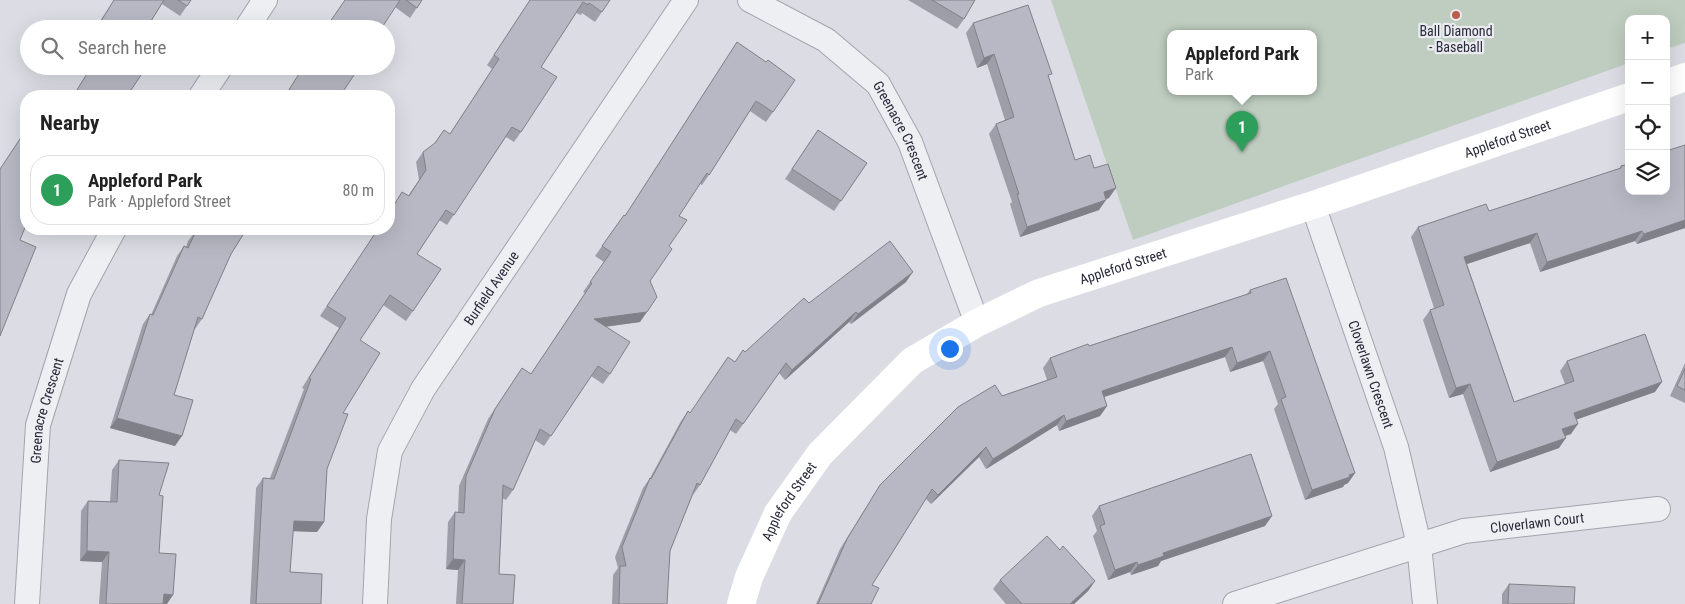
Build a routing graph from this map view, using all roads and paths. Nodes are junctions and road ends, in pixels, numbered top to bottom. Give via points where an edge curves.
1 (265, 0) edge
2 (686, 0) edge
3 (750, 0) edge
4 (252, 20) edge
5 (215, 75) edge
6 (1685, 77) edge
7 (1670, 83) edge
8 (205, 90) edge
9 (1625, 97) edge
10 (1313, 205) junction
11 (111, 235) edge
12 (977, 323) junction
13 (1658, 509) dead end
14 (1419, 545) junction
15 (27, 604) edge
16 (375, 604) edge
17 (741, 604) edge
18 (1235, 604) edge
19 (1425, 604) edge

1 - 4 street
2 - 16 street, Burfield Avenue via 423,389 390,451 378,519
3 - 12 street, Greenacre Crescent via 826,40 878,84 910,142
5 - 8 street
6 - 7 street
9 - 10 street, Appleford Street
10 - 12 street, Appleford Street via 1039,293
10 - 14 street, Cloverlawn Crescent via 1396,447
11 - 15 street, Greenacre Crescent via 79,294 38,426
12 - 17 street, Appleford Street via 912,361 820,454 778,513 749,577
13 - 14 street, Cloverlawn Court via 1464,532
14 - 18 street
14 - 19 street, Cloverlawn Crescent

